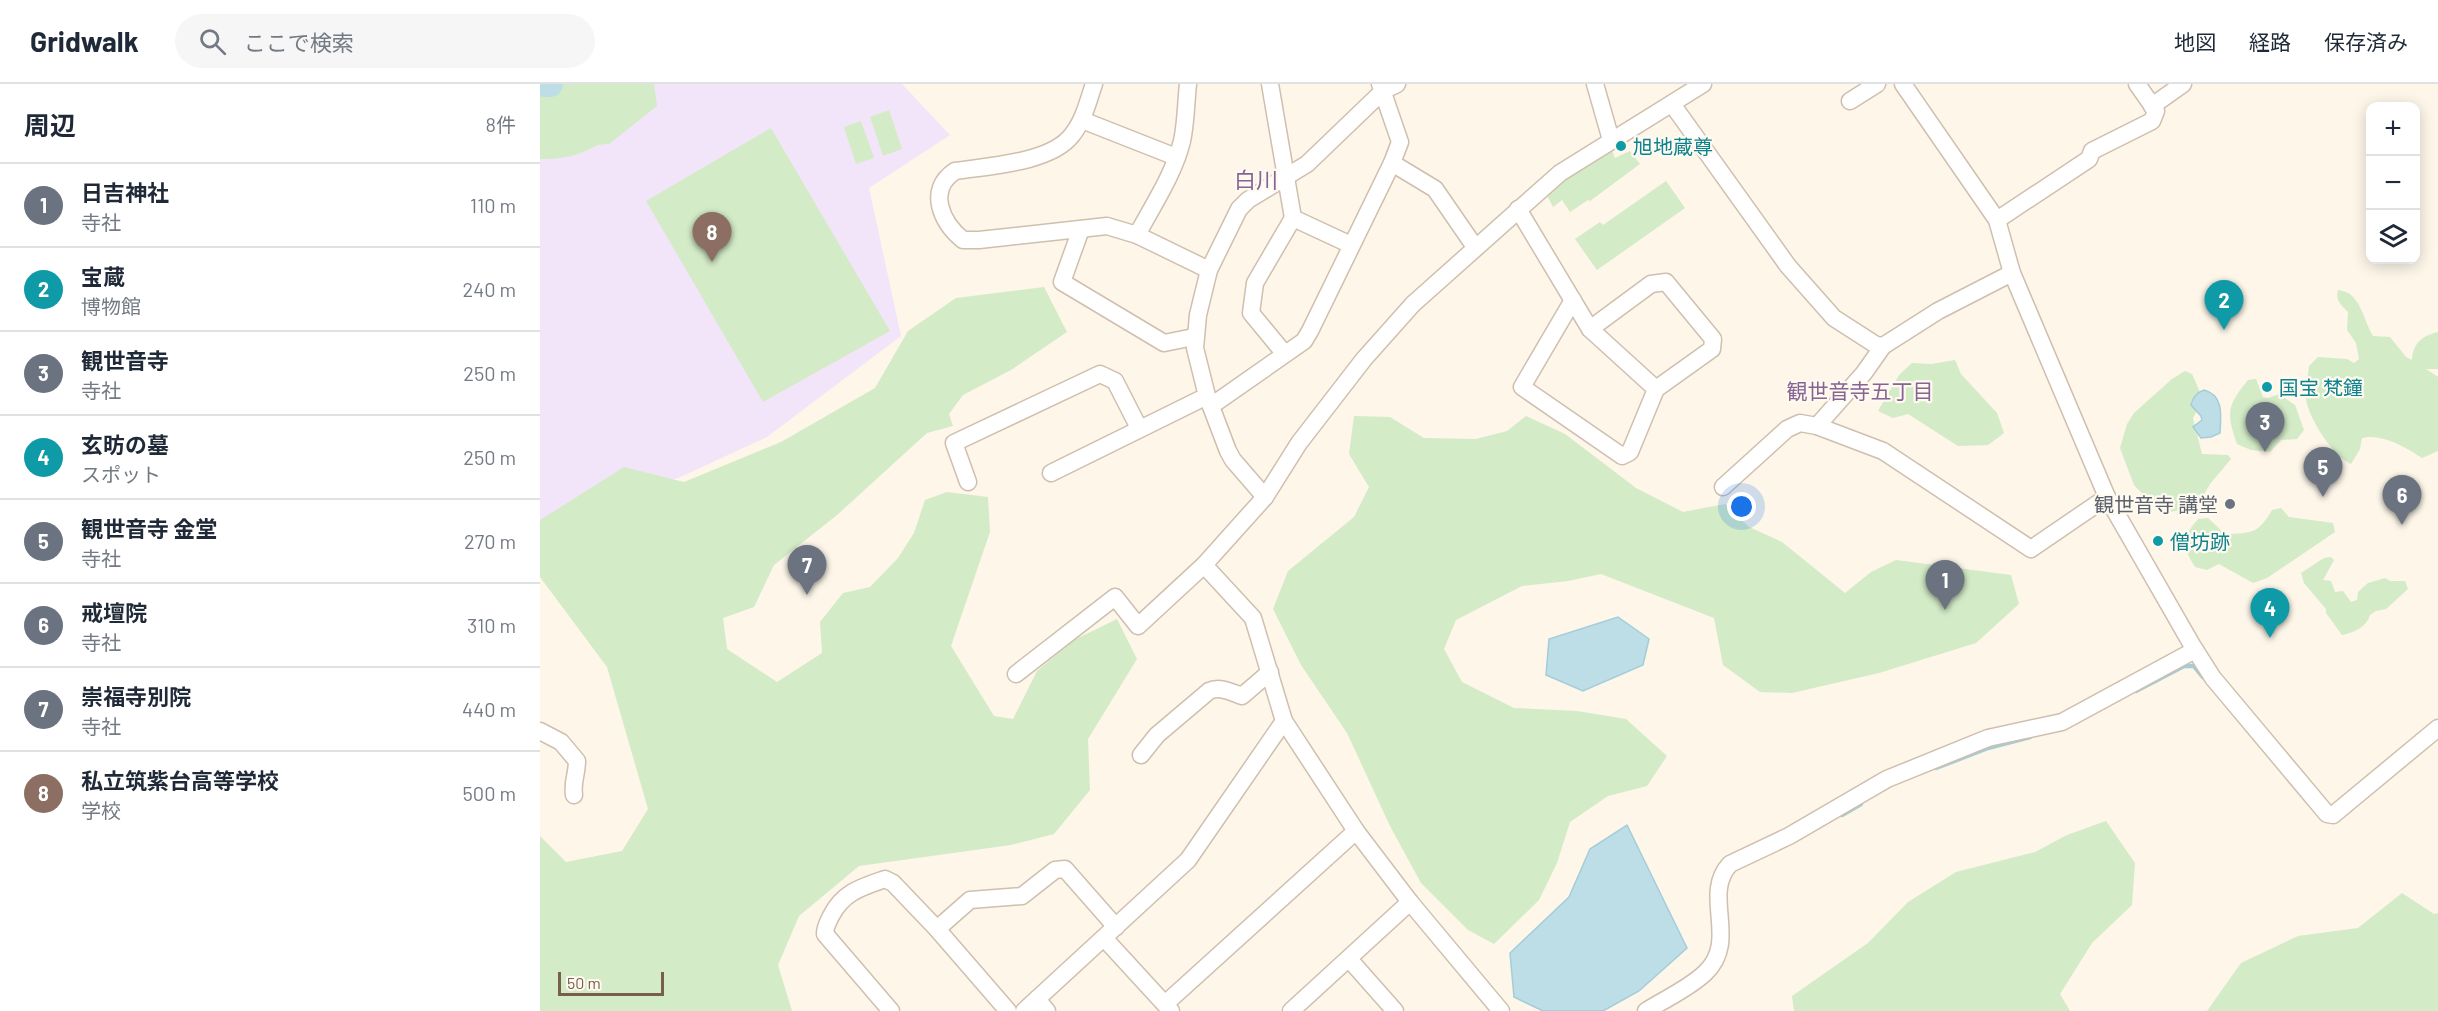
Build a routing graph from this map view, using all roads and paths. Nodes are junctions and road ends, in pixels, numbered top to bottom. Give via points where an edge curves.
1 (1094, 84) edge
2 (1188, 84) edge
3 (1270, 84) edge
4 (1595, 84) edge
5 (1703, 84) edge
6 (1877, 84) edge
7 (1903, 84) edge
8 (2137, 84) edge
9 (2183, 84) edge
10 (1387, 86) edge
11 (1850, 100) dead end
12 (1672, 105) junction
13 (2152, 106) junction
14 (1082, 120) junction
15 (1611, 140) junction
16 (1176, 157) junction
17 (1392, 163) junction
18 (1285, 176) junction
19 (1518, 209) junction
20 (1293, 218) junction
21 (1997, 220) junction
22 (1081, 229) junction
23 (1137, 235) junction
24 (1351, 245) junction
25 (1475, 247) junction
26 (1209, 270) junction
27 (2012, 273) junction
28 (1574, 300) junction
29 (1590, 329) junction
30 (1194, 337) junction
31 (1883, 346) junction
32 (1284, 353) junction
33 (1656, 389) junction
34 (1209, 401) junction
35 (1817, 426) junction
36 (1139, 428) junction
37 (1051, 473) dead end
38 (968, 482) dead end
39 (1723, 487) dead end
40 (2107, 496) junction
41 (1265, 497) junction
42 (1204, 565) junction
43 (2195, 650) junction
44 (1270, 672) junction
45 (1016, 674) dead end
46 (1284, 721) junction
47 (2438, 728) edge
48 (540, 731) edge
49 (1141, 755) dead end
50 (574, 795) dead end
51 (1356, 831) junction
52 (1410, 902) junction
53 (938, 929) junction
54 (1110, 932) junction
55 (1349, 959) junction
56 (1042, 1005) edge
57 (1168, 1008) edge
58 (891, 1011) edge
59 (1008, 1011) edge
60 (1024, 1011) edge
61 (1291, 1011) edge
62 (1395, 1011) edge
63 (1501, 1011) edge
64 (1646, 1011) edge

1 - 14 street
2 - 16 street via 1182,140
3 - 18 street
4 - 15 street
5 - 12 street
6 - 11 street
7 - 21 street
8 - 13 street
9 - 13 street
10 - 17 street via 1400,142
10 - 18 street via 1324,150
12 - 15 street
12 - 31 street via 1788,266 1841,324
13 - 21 street via 2156,111 2151,120 2092,151 2089,159
14 - 16 street
14 - 22 street via 1066,142 1051,151 955,171 940,189 945,223 963,240
15 - 19 street via 1560,173
16 - 23 street
17 - 24 street
17 - 25 street via 1435,189
18 - 20 street
18 - 26 street via 1239,209
19 - 25 street
19 - 28 street
20 - 24 street
20 - 32 street via 1255,283 1251,313
21 - 27 street
22 - 23 street via 1107,226
22 - 30 street via 1062,282 1164,344
23 - 26 street
24 - 32 street via 1304,341
25 - 41 street via 1413,304 1364,359 1299,444
26 - 30 street
27 - 31 street via 1938,311
27 - 40 street
28 - 29 street
28 - 33 street via 1522,387 1622,456 1630,452
29 - 33 street
29 - 33 street via 1651,284 1666,282 1713,339 1712,349
30 - 34 street
31 - 35 street
32 - 34 street
34 - 36 street
34 - 41 street via 1233,460
35 - 39 street via 1800,423 1787,429
35 - 40 street via 1883,451 2031,549
36 - 37 street
36 - 38 street via 1115,381 1100,374 954,443
40 - 43 street
41 - 42 street
42 - 44 street via 1253,618
42 - 45 street via 1138,626 1115,597
43 - 47 street via 2213,678 2327,814 2333,815
43 - 64 street via 2062,722 1988,738 1887,779 1789,836 1730,864 1719,885 1722,943 1716,957 1706,973
44 - 46 street
44 - 49 street via 1242,696 1216,688 1209,692 1157,735
46 - 51 street
46 - 54 street via 1188,860
48 - 50 street via 561,742 577,761 572,782
51 - 52 street
51 - 57 street
52 - 55 street
52 - 63 street
53 - 54 street via 970,900 1022,896 1055,870 1065,869
53 - 58 street via 885,879 854,890 836,906 825,934
53 - 59 street
54 - 56 street
54 - 57 street
55 - 61 street
55 - 62 street
56 - 60 street

